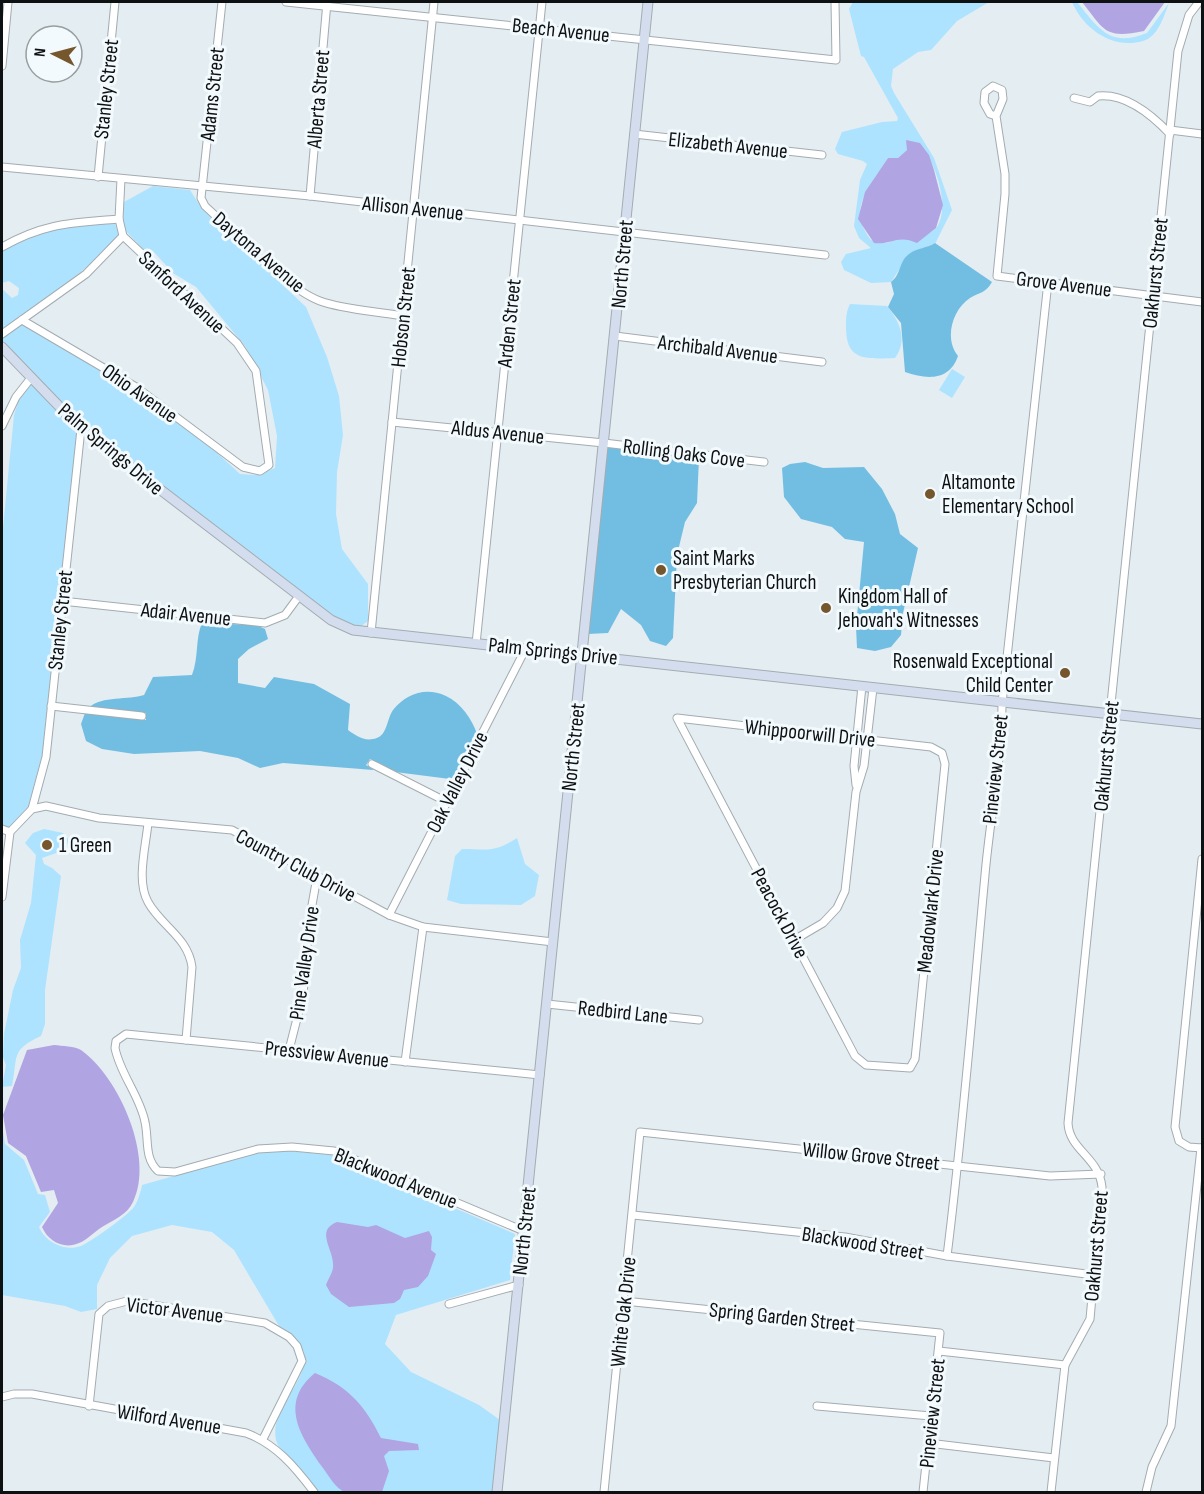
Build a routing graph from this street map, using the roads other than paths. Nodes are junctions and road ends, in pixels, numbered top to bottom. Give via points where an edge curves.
1 (8, 2) edge
2 (115, 2) edge
3 (222, 2) edge
4 (286, 2) edge
5 (434, 2) edge
6 (542, 2) edge
7 (648, 2) edge
8 (835, 2) edge
9 (327, 3) edge
10 (1197, 3) edge
11 (432, 17) junction
12 (539, 28) junction
13 (644, 38) junction
14 (2, 66) edge
15 (1074, 98) dead end
16 (996, 116) dead end
17 (1170, 132) junction
18 (634, 134) junction
19 (1203, 134) edge
20 (822, 155) dead end
21 (2, 167) edge
22 (98, 177) junction
23 (121, 179) junction
24 (202, 187) junction
25 (310, 196) junction
26 (414, 208) junction
27 (119, 219) junction
28 (519, 219) junction
29 (625, 231) junction
30 (123, 236) junction
31 (2, 247) edge
32 (825, 255) dead end
33 (1048, 282) junction
34 (1153, 295) junction
35 (1203, 302) edge
36 (402, 316) junction
37 (22, 320) junction
38 (2, 334) edge
39 (615, 336) junction
40 (2, 347) edge
41 (822, 362) dead end
42 (31, 378) junction
43 (392, 422) junction
44 (2, 426) edge
45 (81, 429) junction
46 (499, 433) junction
47 (604, 443) junction
48 (764, 462) dead end
49 (253, 471) joint
50 (299, 596) junction
51 (62, 601) junction
52 (370, 633) junction
53 (477, 644) junction
54 (526, 648) junction
55 (582, 654) junction
56 (862, 686) junction
57 (873, 688) junction
58 (1002, 703) junction
59 (51, 706) junction
60 (1111, 715) junction
61 (142, 716) dead end
62 (676, 718) joint
63 (1203, 724) edge
64 (857, 738) junction
65 (867, 740) junction
66 (942, 753) joint
67 (372, 764) dead end
68 (856, 792) junction
69 (447, 802) junction
70 (32, 809) junction
71 (148, 823) junction
72 (2, 829) edge
73 (10, 832) junction
74 (1203, 859) edge
75 (318, 877) junction
76 (2, 897) edge
77 (389, 915) junction
78 (423, 927) junction
79 (794, 940) junction
80 (552, 942) junction
81 (547, 1004) junction
82 (699, 1020) dead end
83 (186, 1040) junction
84 (289, 1050) junction
85 (405, 1062) junction
86 (910, 1068) joint
87 (540, 1075) junction
88 (640, 1131) joint
89 (1202, 1148) edge
90 (958, 1166) junction
91 (159, 1171) joint
92 (1101, 1174) junction
93 (633, 1215) junction
94 (524, 1231) junction
95 (947, 1256) junction
96 (1094, 1275) junction
97 (519, 1285) junction
98 (624, 1301) junction
99 (449, 1304) dead end
100 (940, 1333) joint
101 (939, 1351) junction
102 (1065, 1365) junction
103 (2, 1397) edge
104 (89, 1406) junction
105 (817, 1406) dead end
106 (931, 1416) junction
107 (263, 1439) junction
108 (928, 1443) junction
109 (1054, 1458) junction
110 (314, 1492) edge
111 (497, 1492) edge
112 (604, 1492) edge
113 (923, 1492) edge
114 (1051, 1492) edge
115 (1146, 1492) edge

1 - 14 street
2 - 22 street, Stanley Street
3 - 24 street, Adams Street
4 - 9 street, Beach Avenue
5 - 11 street, Hobson Street
6 - 12 street, Arden Street
7 - 13 street, North Street
8 - 13 street, Beach Avenue via 836,60
9 - 11 street, Beach Avenue
9 - 25 street, Alberta Street
10 - 17 street, Oakhurst Street via 1183,30 1178,51
11 - 12 street, Beach Avenue
11 - 26 street, Hobson Street
12 - 13 street, Beach Avenue
12 - 28 street, Arden Street
13 - 18 street, North Street
15 - 17 street via 1090,102 1098,96 1114,96 1149,112
16 - 33 street, Grove Avenue via 1005,174 997,276
17 - 19 street
17 - 34 street, Oakhurst Street
18 - 20 street, Elizabeth Avenue
18 - 29 street, North Street
21 - 22 street, Allison Avenue
22 - 23 street, Allison Avenue
23 - 24 street, Allison Avenue
23 - 27 street
24 - 25 street, Allison Avenue
24 - 36 street, Daytona Avenue via 201,198 206,206 297,288 330,304
25 - 26 street, Allison Avenue
26 - 28 street, Allison Avenue
26 - 36 street, Hobson Street
27 - 30 street, Sanford Avenue
27 - 31 street via 51,225 28,232
28 - 29 street, Allison Avenue
28 - 46 street, Arden Street
29 - 32 street, Allison Avenue
29 - 39 street, North Street
30 - 37 street via 86,274
30 - 49 street, Sanford Avenue via 237,343 256,371 270,461 266,468
33 - 34 street, Grove Avenue
33 - 58 street, Pineview Street
34 - 35 street, Grove Avenue
34 - 60 street, Oakhurst Street
36 - 43 street, Hobson Street
37 - 38 street
37 - 49 street, Ohio Avenue via 136,387
39 - 41 street, Archibald Avenue
39 - 47 street, North Street
40 - 42 street, Palm Springs Drive
42 - 44 street via 16,397
42 - 45 street, Palm Springs Drive
43 - 46 street, Aldus Avenue
43 - 52 street, Hobson Street
45 - 50 street, Palm Springs Drive
45 - 51 street, Stanley Street
46 - 47 street, Aldus Avenue
46 - 53 street, Arden Street
47 - 48 street, Rolling Oaks Cove
47 - 55 street, North Street
50 - 51 street, Adair Avenue via 285,615 265,623
50 - 52 street, Palm Springs Drive via 340,625
51 - 59 street, Stanley Street
52 - 53 street, Palm Springs Drive
53 - 54 street, Palm Springs Drive
54 - 55 street, Palm Springs Drive
54 - 69 street, Oak Valley Drive
55 - 56 street, Palm Springs Drive
55 - 80 street, North Street
56 - 57 street, Palm Springs Drive
56 - 64 street
57 - 58 street, Palm Springs Drive
57 - 65 street
58 - 60 street, Palm Springs Drive
58 - 90 street, Pineview Street via 1002,739 990,823
59 - 61 street
59 - 70 street, Stanley Street via 46,757
60 - 63 street, Palm Springs Drive
60 - 92 street, Oakhurst Street via 1068,1123 1071,1139
62 - 64 street, Whippoorwill Drive
62 - 79 street, Peacock Drive
64 - 65 street, Whippoorwill Drive
64 - 68 street
65 - 66 street, Whippoorwill Drive via 931,747
65 - 68 street
66 - 86 street, Meadowlark Drive via 945,764 915,1059
67 - 69 street
68 - 79 street via 845,891 837,908 823,923
69 - 77 street, Oak Valley Drive
70 - 71 street, Country Club Drive via 46,806 99,818
70 - 73 street
71 - 75 street, Country Club Drive via 232,830
71 - 83 street via 144,894 190,955
72 - 73 street
73 - 76 street
74 - 89 street via 1175,1127 1179,1141
75 - 77 street, Country Club Drive
75 - 84 street, Pine Valley Drive via 309,922 303,995
77 - 78 street, Country Club Drive
78 - 80 street, Country Club Drive
78 - 85 street
79 - 86 street, Peacock Drive via 861,1064 885,1069
80 - 81 street, North Street
81 - 82 street, Redbird Lane
81 - 87 street, North Street
83 - 84 street, Pressview Avenue
83 - 91 street, Pressview Avenue via 126,1034 116,1041 116,1055 146,1123 149,1159
84 - 85 street, Pressview Avenue
85 - 87 street, Pressview Avenue
87 - 94 street, North Street
88 - 90 street, Willow Grove Street
88 - 93 street, White Oak Drive
89 - 115 street via 1171,1426 1152,1467
90 - 92 street, Willow Grove Street via 1050,1176
90 - 95 street, Pineview Street
91 - 94 street, Blackwood Avenue via 175,1172 258,1149 334,1151
92 - 96 street, Oakhurst Street
93 - 95 street, Blackwood Street via 844,1237
93 - 98 street, White Oak Drive
94 - 97 street, North Street
95 - 96 street, Blackwood Street
96 - 102 street, Oakhurst Street via 1090,1319
97 - 99 street
97 - 111 street, North Street
98 - 100 street, Spring Garden Street
98 - 112 street, White Oak Drive
100 - 101 street, Pineview Street
101 - 102 street
101 - 106 street, Pineview Street
102 - 109 street, Oakhurst Street
103 - 104 street, Wilford Avenue via 32,1394
104 - 107 street, Wilford Avenue via 224,1427
104 - 107 street, Victor Avenue via 99,1314 108,1306 127,1301 255,1320 289,1337 302,1361
105 - 106 street
106 - 108 street, Pineview Street
107 - 110 street, Wilford Avenue
108 - 109 street
108 - 113 street, Pineview Street
109 - 114 street, Oakhurst Street

